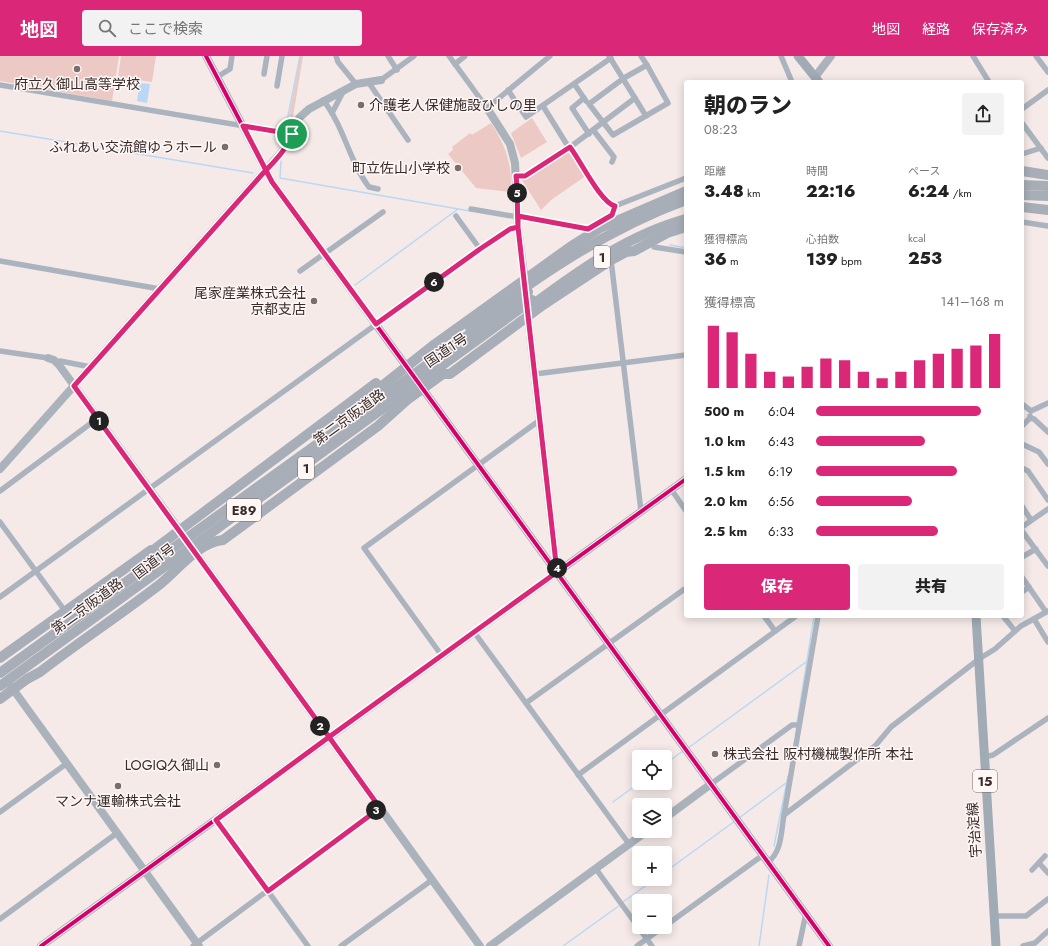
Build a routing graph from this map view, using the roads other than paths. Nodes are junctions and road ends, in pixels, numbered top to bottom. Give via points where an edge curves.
1 (206, 56) edge
2 (232, 56) edge
3 (267, 56) edge
4 (282, 56) edge
5 (336, 56) edge
6 (388, 56) edge
7 (414, 56) edge
8 (449, 56) edge
9 (466, 56) edge
10 (550, 56) edge
11 (641, 56) edge
12 (781, 56) edge
13 (798, 56) edge
14 (831, 56) edge
15 (973, 56) edge
16 (1036, 56) edge
17 (610, 57) edge
18 (455, 64) junction
19 (647, 65) junction
20 (397, 70) junction
21 (1048, 72) edge
22 (264, 74) dead end
23 (217, 77) junction
24 (624, 78) junction
25 (381, 80) joint
26 (791, 80) edge
27 (816, 80) edge
28 (988, 80) edge
29 (369, 83) junction
30 (356, 84) junction
31 (575, 84) junction
32 (0, 85) edge
33 (277, 86) dead end
34 (344, 90) junction
35 (508, 90) junction
36 (1048, 90) edge
37 (584, 98) junction
38 (635, 98) junction
39 (323, 100) junction
40 (589, 104) junction
41 (542, 106) junction
42 (487, 108) junction
43 (1024, 108) edge
44 (332, 113) junction
45 (646, 116) junction
46 (603, 123) junction
47 (1024, 125) edge
48 (243, 126) junction
49 (594, 130) junction
50 (292, 134) junction
51 (589, 134) junction
52 (408, 140) dead end
53 (570, 148) junction
54 (1044, 150) edge
55 (1024, 154) edge
56 (1048, 158) edge
57 (612, 162) dead end
58 (1048, 168) edge
59 (266, 170) junction
60 (1024, 170) edge
61 (1024, 170) edge
62 (1048, 175) edge
63 (516, 176) junction
64 (684, 179) edge
65 (1024, 185) edge
66 (1048, 186) edge
67 (378, 189) dead end
68 (684, 192) edge
69 (1024, 195) edge
70 (1048, 196) edge
71 (684, 201) edge
72 (684, 205) edge
73 (615, 206) junction
74 (1025, 207) edge
75 (471, 209) dead end
76 (1048, 209) edge
77 (383, 212) dead end
78 (456, 216) dead end
79 (518, 216) junction
80 (684, 220) edge
81 (684, 220) edge
82 (684, 221) edge
83 (1024, 222) edge
84 (1048, 226) edge
85 (518, 227) junction
86 (654, 247) dead end
87 (570, 248) junction
88 (480, 249) junction
89 (585, 249) junction
90 (684, 252) edge
91 (325, 254) junction
92 (611, 260) junction
93 (0, 261) edge
94 (300, 271) dead end
95 (574, 274) junction
96 (525, 283) junction
97 (160, 289) junction
98 (544, 305) junction
99 (528, 314) junction
100 (376, 324) junction
101 (435, 344) junction
102 (449, 345) junction
103 (0, 351) edge
104 (684, 355) edge
105 (48, 358) joint
106 (461, 358) junction
107 (60, 361) dead end
108 (624, 363) junction
109 (91, 367) junction
110 (409, 370) junction
111 (443, 374) junction
112 (535, 374) junction
113 (389, 380) junction
114 (74, 386) junction
115 (421, 387) junction
116 (1048, 403) edge
117 (366, 405) junction
118 (1024, 407) edge
119 (1031, 411) junction
120 (395, 412) junction
121 (380, 413) junction
122 (98, 418) junction
123 (1030, 418) junction
124 (540, 420) junction
125 (1024, 424) edge
126 (1048, 432) edge
127 (1024, 445) edge
128 (1048, 464) edge
129 (477, 465) junction
130 (0, 469) edge
131 (1024, 469) edge
132 (684, 480) edge
133 (148, 488) junction
134 (671, 489) junction
135 (0, 490) edge
136 (1048, 500) edge
137 (684, 508) edge
138 (210, 509) junction
139 (223, 509) junction
140 (1024, 509) edge
141 (1048, 509) edge
142 (641, 511) junction
143 (1031, 520) junction
144 (0, 522) edge
145 (1024, 525) edge
146 (225, 529) junction
147 (1024, 533) edge
148 (182, 534) junction
149 (212, 541) junction
150 (156, 548) junction
151 (1036, 548) junction
152 (194, 551) junction
153 (1024, 556) edge
154 (146, 565) junction
155 (1048, 566) edge
156 (36, 571) junction
157 (557, 572) junction
158 (170, 574) junction
159 (152, 580) junction
160 (1024, 580) edge
161 (1028, 587) junction
162 (684, 589) edge
163 (1024, 590) edge
164 (0, 597) edge
165 (65, 611) junction
166 (1047, 611) edge
167 (765, 618) edge
168 (793, 618) edge
169 (818, 618) edge
170 (976, 618) edge
171 (1004, 618) edge
172 (1034, 620) junction
173 (775, 631) junction
174 (474, 632) junction
175 (1015, 632) junction
176 (31, 636) junction
177 (46, 638) junction
178 (1048, 642) edge
179 (609, 644) junction
180 (60, 647) junction
181 (442, 656) junction
182 (0, 658) edge
183 (979, 659) junction
184 (0, 672) edge
185 (33, 675) junction
186 (8, 687) edge
187 (0, 691) edge
188 (0, 699) edge
189 (526, 703) junction
190 (661, 714) junction
191 (1048, 718) edge
192 (799, 725) junction
193 (329, 737) junction
194 (984, 757) junction
195 (66, 764) junction
196 (578, 775) junction
197 (711, 784) junction
198 (380, 808) junction
199 (0, 812) edge
200 (672, 813) edge
201 (784, 815) junction
202 (216, 820) junction
203 (117, 833) junction
204 (637, 838) edge
205 (629, 844) junction
206 (1045, 856) dead end
207 (765, 858) junction
208 (1039, 863) junction
209 (596, 868) junction
210 (1032, 870) dead end
211 (145, 872) junction
212 (1048, 873) edge
213 (432, 880) junction
214 (268, 891) junction
215 (1048, 899) edge
216 (806, 913) junction
217 (994, 916) junction
218 (0, 919) edge
219 (672, 921) edge
220 (1048, 931) edge
221 (654, 934) edge
222 (647, 939) junction
223 (196, 945) edge
224 (41, 946) edge
225 (308, 946) edge
226 (341, 946) edge
227 (480, 946) edge
228 (490, 946) edge
229 (637, 946) edge
230 (652, 946) edge
231 (798, 946) edge
232 (829, 946) edge
233 (996, 946) edge
234 (1023, 946) edge

1 - 23 street
2 - 23 street via 230,69
3 - 22 street
4 - 33 street
5 - 30 street
6 - 20 street
7 - 20 street
8 - 18 street
9 - 18 street
10 - 35 street
11 - 19 street
12 - 26 street
13 - 27 main road
14 - 27 street
15 - 28 street
16 - 21 street
17 - 24 street
17 - 31 street
18 - 42 street
19 - 24 street
19 - 45 street via 668,103
20 - 25 street
23 - 48 street
24 - 38 street
24 - 40 street
25 - 29 street
29 - 30 street
29 - 52 street
30 - 34 street
31 - 37 street
31 - 41 street
32 - 48 street
34 - 39 street
34 - 44 street
35 - 41 street via 526,117
35 - 42 street
36 - 43 street
37 - 40 street
37 - 51 street via 572,108
38 - 45 street
38 - 46 street
39 - 44 street
39 - 50 street via 301,116
40 - 46 street
41 - 53 street
42 - 63 street via 510,144
44 - 67 street via 360,176 369,187
45 - 46 street via 613,135
46 - 49 street
47 - 54 street
48 - 50 street
48 - 59 street
49 - 51 street
49 - 57 street via 614,157
50 - 59 street via 285,148
51 - 53 street
53 - 63 street via 525,176
53 - 73 street via 601,195 610,205
54 - 55 street
54 - 56 street
58 - 60 highway
59 - 91 street
59 - 97 street
61 - 62 highway
63 - 79 street
64 - 73 street
65 - 66 highway
68 - 87 highway via 600,228
69 - 70 highway
71 - 89 highway, 国道1号 / 1 via 634,222
72 - 184 highway, 第二京阪道路 / E89, bridge via 632,227 551,276
73 - 79 street via 612,215 588,229
74 - 76 highway
75 - 79 street
77 - 91 street
78 - 88 street
79 - 85 street
80 - 95 highway, 国道1号 / 1 via 628,242
81 - 186 highway, 第二京阪道路 / E89, bridge via 631,238 575,271
82 - 92 highway via 634,251
83 - 84 street
85 - 88 street via 510,229
85 - 96 street
86 - 90 street
87 - 89 highway
87 - 96 highway
88 - 100 street
89 - 96 highway, 国道1号 / 1
91 - 94 street
91 - 100 street
92 - 98 highway
92 - 108 street
93 - 97 street
95 - 98 highway
95 - 99 highway, 国道1号 / 1
96 - 99 street
96 - 101 highway
96 - 102 highway, 国道1号 / 1
97 - 109 street
98 - 99 highway
99 - 106 highway, 国道1号 / 1
99 - 111 highway via 450,374
99 - 112 street
100 - 110 street
100 - 133 street
101 - 102 highway
101 - 110 highway
102 - 110 highway, 国道1号 / 1
103 - 105 street
104 - 108 street
105 - 114 street via 59,365
106 - 111 highway
106 - 115 highway, 国道1号 / 1
107 - 109 street
108 - 112 street
108 - 142 street
109 - 114 street
110 - 113 highway
110 - 115 street
110 - 117 highway, 国道1号 / 1
111 - 115 highway
112 - 124 street
113 - 117 highway via 377,390
113 - 138 highway via 381,380 375,384 217,501
114 - 122 street
114 - 130 street
115 - 120 highway
115 - 121 highway, 国道1号 / 1
115 - 129 street
116 - 119 street
117 - 139 highway, 国道1号 / 1
118 - 119 street
119 - 123 street
120 - 121 highway
120 - 149 highway via 222,540
121 - 146 highway, 国道1号 / 1
122 - 133 street
122 - 135 street
123 - 125 street
123 - 126 street
124 - 129 street
124 - 157 street
127 - 128 street via 1039,452
129 - 157 street
129 - 181 street via 364,548
131 - 136 street via 1028,470
132 - 134 street
133 - 148 street
133 - 156 street
134 - 137 street
134 - 142 street
138 - 139 highway
138 - 148 highway
139 - 148 highway, 国道1号 / 1
140 - 143 street
141 - 143 street
142 - 157 street
143 - 145 street
144 - 156 street
146 - 149 highway
146 - 152 highway, 国道1号 / 1
147 - 151 street
148 - 150 highway
148 - 152 street
148 - 154 highway, 国道1号 / 1
149 - 152 highway
150 - 154 highway via 146,559
150 - 165 highway via 149,550
151 - 153 street
151 - 155 street
152 - 158 highway
152 - 159 highway, 国道1号 / 1
152 - 193 street
154 - 177 highway, 国道1号 / 1
156 - 164 street
156 - 165 street
157 - 174 street
157 - 179 street
158 - 159 highway
158 - 185 highway
159 - 180 highway, 国道1号 / 1
160 - 161 street
161 - 163 street
161 - 166 street
162 - 179 street
165 - 176 highway
166 - 172 street
167 - 173 street
168 - 173 street
169 - 192 street
170 - 183 main road, 宇治淀線 / 15
171 - 175 street
172 - 175 street
172 - 178 street
173 - 190 street
174 - 181 street
174 - 189 street
175 - 183 street
176 - 177 highway
176 - 182 highway
177 - 184 highway, 国道1号 / 1
179 - 189 street
179 - 190 street
180 - 185 highway
180 - 186 highway, 国道1号 / 1
181 - 193 street
183 - 194 main road, 宇治淀線 / 15
183 - 201 street via 891,727 875,746
184 - 186 street
185 - 186 highway
186 - 187 highway, 国道1号 / 1
186 - 188 highway
186 - 195 street
189 - 196 street
190 - 196 street
190 - 197 street
191 - 194 street via 993,755
192 - 197 street via 792,725
192 - 201 street
193 - 198 street
193 - 202 street
194 - 217 main road, 宇治淀線 / 15
195 - 199 street
195 - 203 street
196 - 205 street
197 - 200 street
197 - 207 street
198 - 213 street
198 - 214 street
201 - 207 street via 778,848 774,857
202 - 211 street
202 - 214 street
203 - 211 street
203 - 218 street
204 - 205 street
205 - 209 street
206 - 208 street
207 - 216 street
207 - 219 street
208 - 210 street
208 - 212 street
209 - 222 street
209 - 228 street
211 - 223 street
211 - 224 street
213 - 226 street
213 - 227 street
214 - 223 street
214 - 225 street
215 - 217 street via 1026,916
216 - 231 street
216 - 232 street
217 - 233 main road, 宇治淀線 / 15
220 - 234 street via 1035,943
221 - 222 street
222 - 229 street
222 - 230 street

